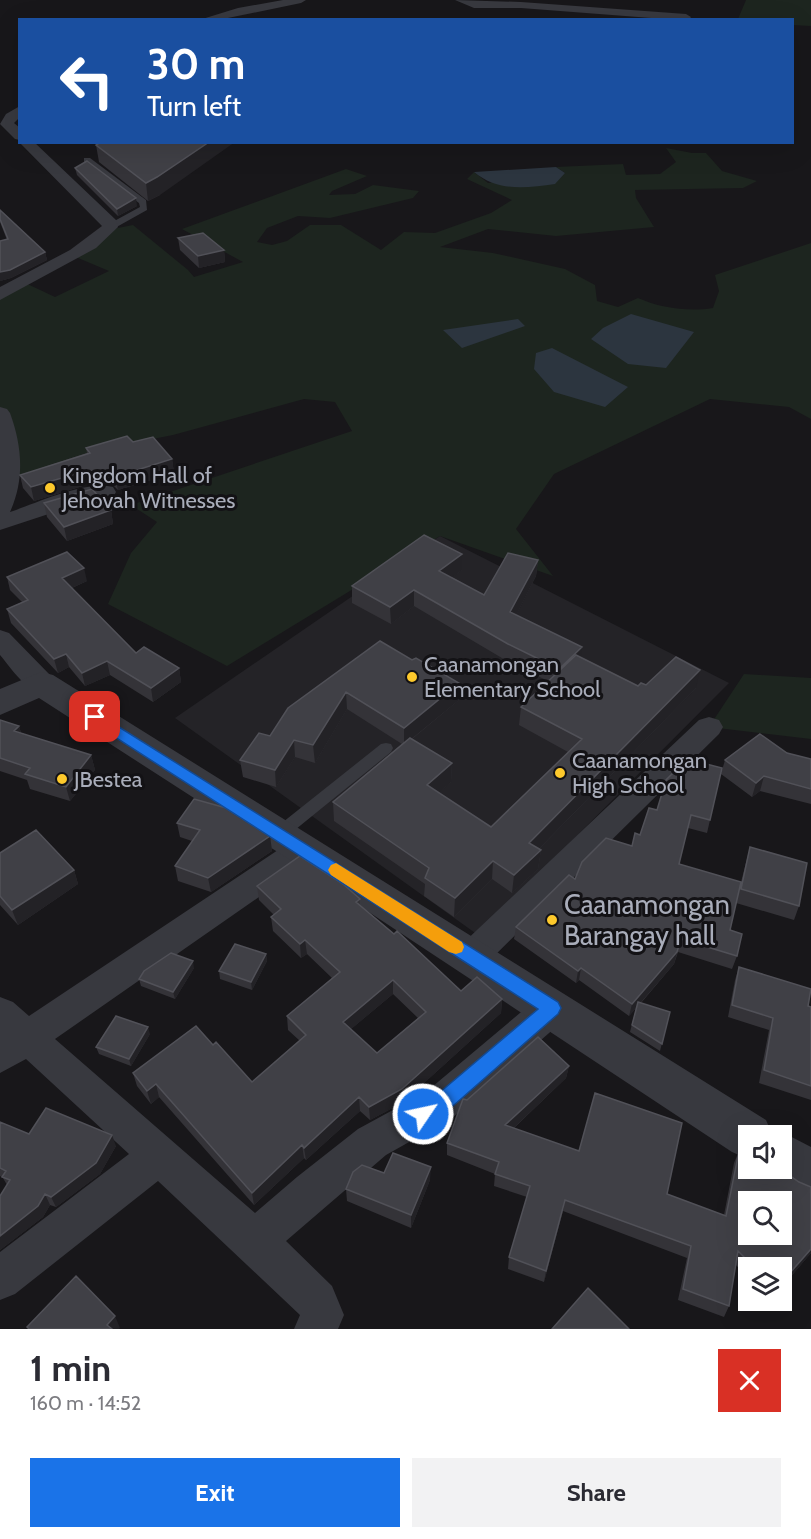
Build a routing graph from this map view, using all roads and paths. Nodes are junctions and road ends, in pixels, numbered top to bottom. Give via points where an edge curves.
1 (301, 0) edge
2 (460, 0) edge
3 (686, 17) dead end
4 (212, 18) edge
5 (18, 111) edge
6 (18, 134) edge
7 (28, 144) edge
8 (87, 160) edge
9 (110, 227) junction
10 (0, 295) edge
11 (0, 413) edge
12 (105, 492) dead end
13 (0, 510) edge
14 (0, 523) edge
15 (0, 639) edge
16 (41, 683) junction
17 (0, 703) edge
18 (709, 726) dead end
19 (386, 748) dead end
20 (292, 841) junction
21 (471, 957) junction
22 (552, 1008) junction
23 (9, 1035) edge
24 (738, 1129) edge
25 (159, 1156) junction
26 (792, 1163) edge
27 (811, 1176) edge
28 (255, 1241) junction
29 (0, 1279) edge
30 (316, 1329) edge

1 - 4 street
2 - 3 street
5 - 6 street via 7,124
7 - 9 street
8 - 9 lane via 143,202 144,208 138,213
9 - 10 street via 97,239
11 - 13 street via 11,465
12 - 14 street via 77,497
15 - 16 street
16 - 17 street
16 - 20 street
18 - 21 street
19 - 20 lane
20 - 21 street
20 - 23 street
21 - 22 street
22 - 24 street
22 - 28 street via 439,1105 372,1142
23 - 25 street
25 - 28 street
25 - 29 street
26 - 27 street
28 - 30 street via 317,1301 322,1315

